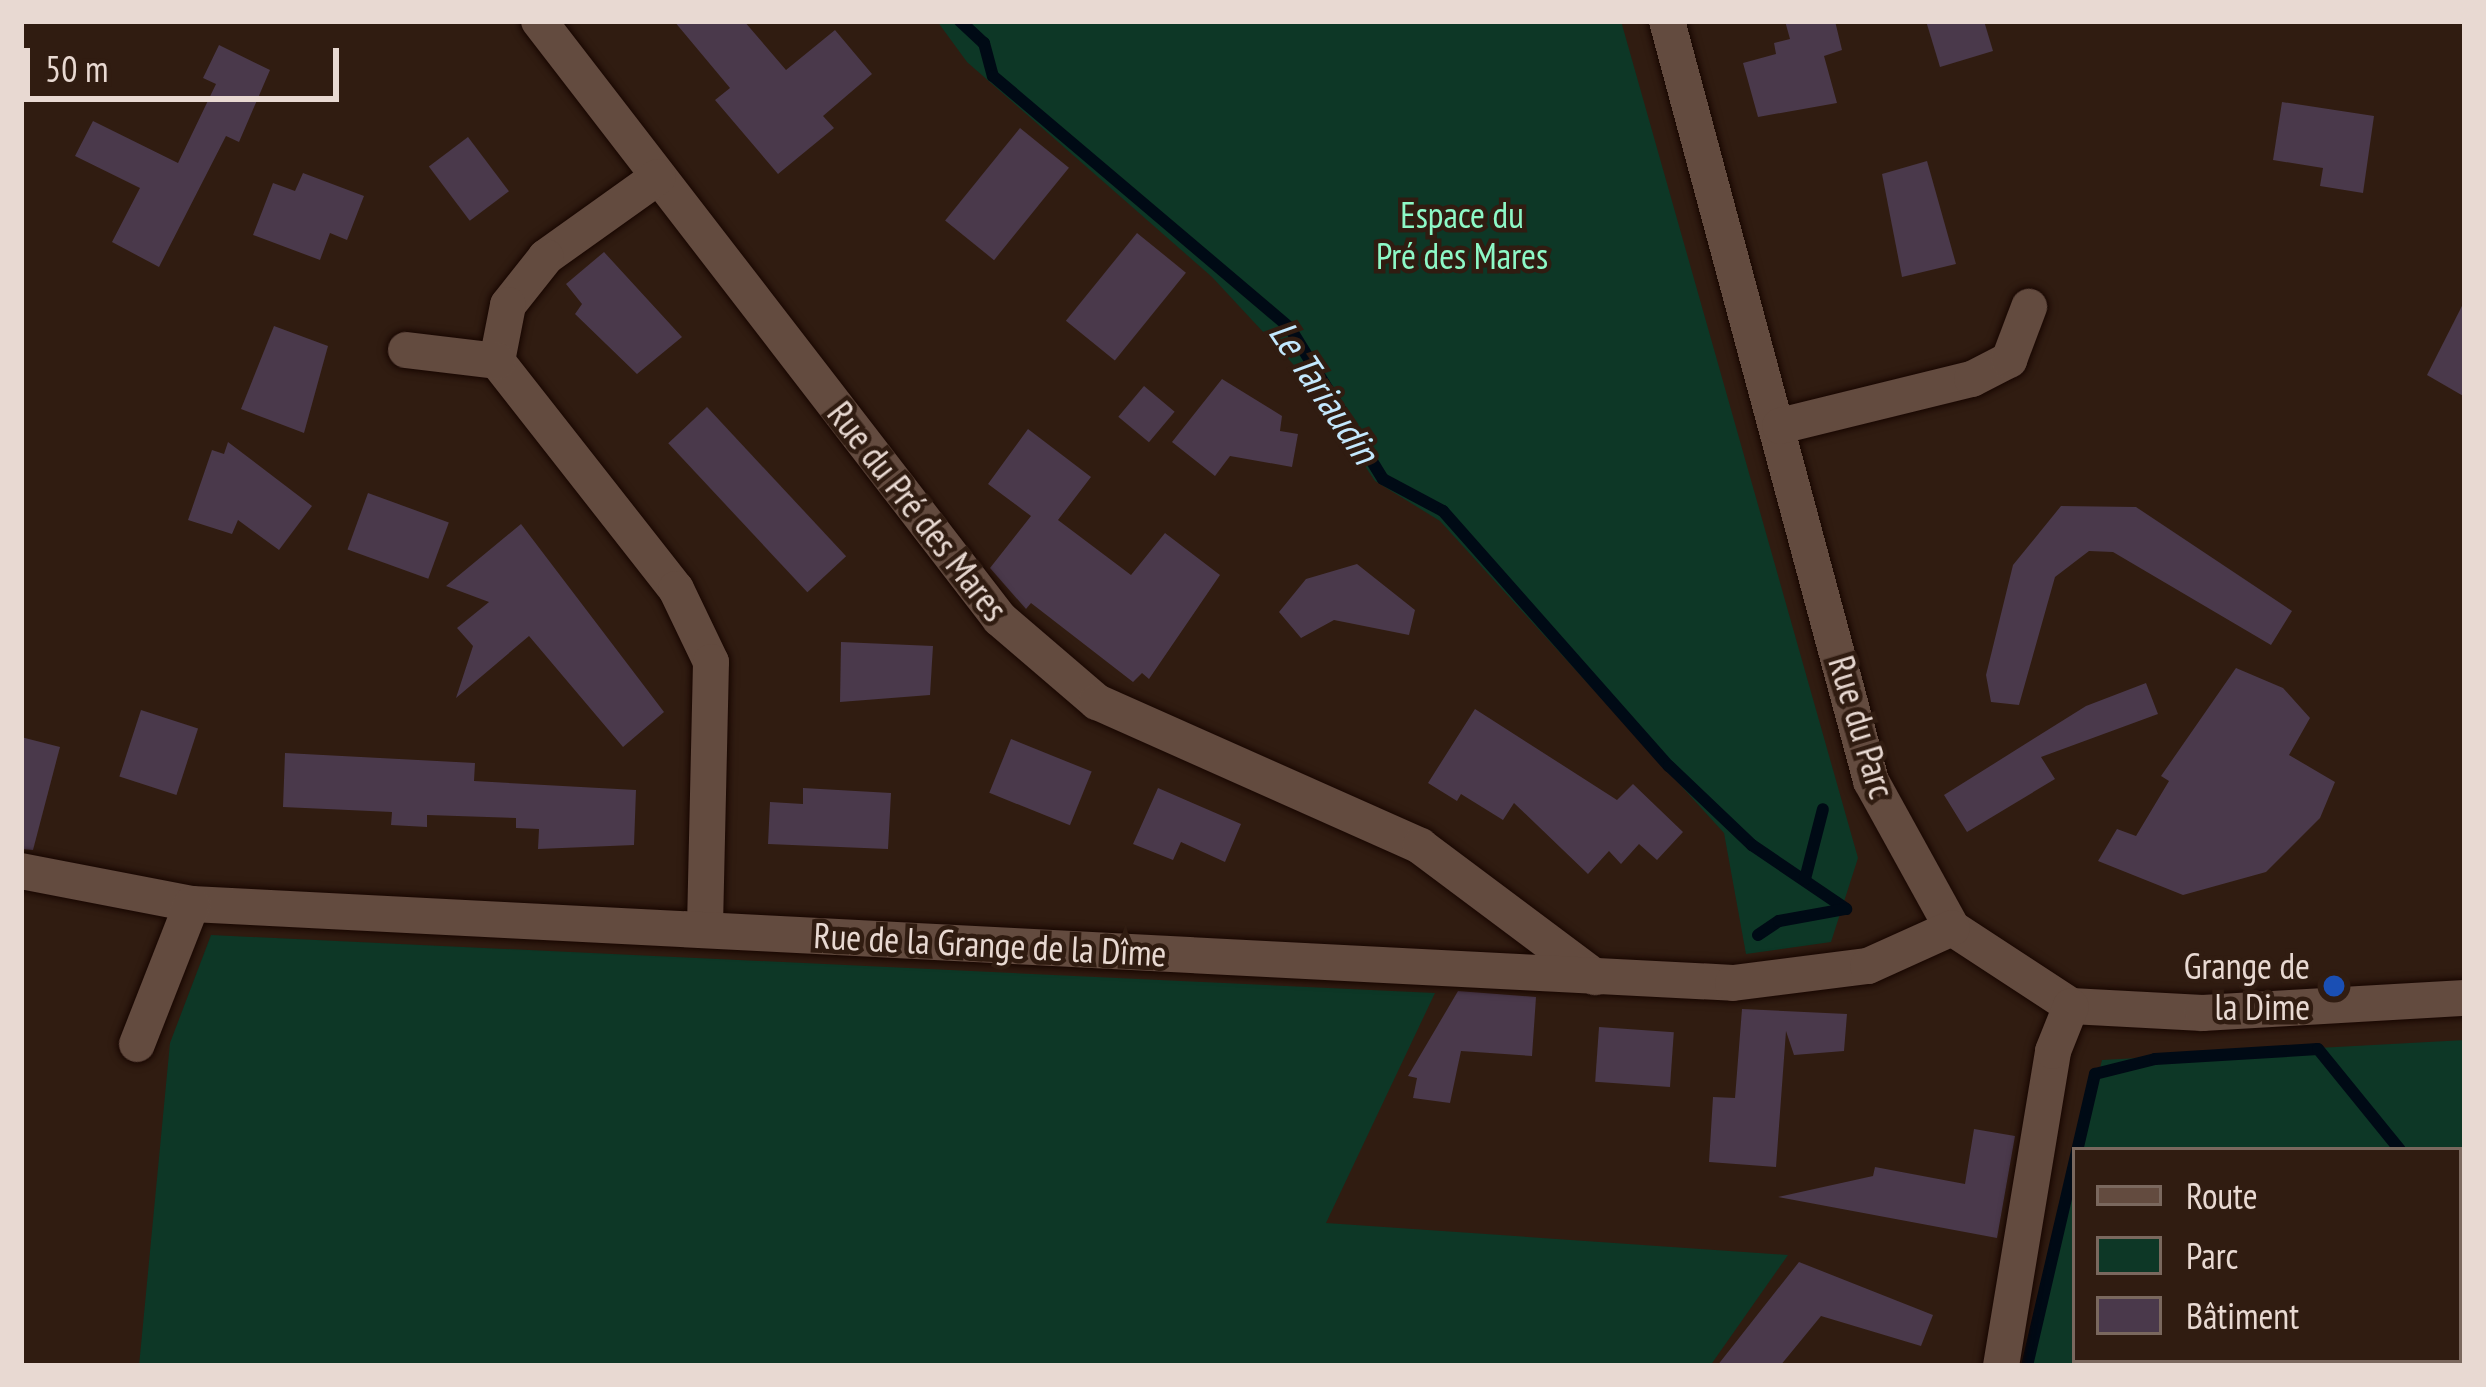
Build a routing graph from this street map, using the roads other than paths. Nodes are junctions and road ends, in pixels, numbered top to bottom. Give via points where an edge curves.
1 (539, 21) edge
2 (1667, 21) edge
3 (658, 177) junction
4 (2029, 307) dead end
5 (406, 350) dead end
6 (497, 361) junction
7 (1780, 425) junction
8 (21, 871) edge
9 (192, 904) junction
10 (1952, 928) junction
11 (705, 929) junction
12 (1595, 976) junction
13 (2465, 998) edge
14 (2072, 1006) junction
15 (137, 1044) dead end
16 (2001, 1366) edge

1 - 3 street, Rue du Pré des Mares
2 - 7 street, Rue du Parc
3 - 6 street via 546,257 508,305
3 - 12 street, Rue du Pré des Mares via 1000,619 1097,702 1420,846
4 - 7 street via 2009,361 1972,379
5 - 6 street
6 - 11 street via 676,589 712,662
7 - 10 street, Rue du Parc via 1871,781
8 - 9 street, Rue de la Grange de la Dîme
9 - 11 street, Rue de la Grange de la Dîme
9 - 15 street
10 - 12 street, Rue de la Grange de la Dîme via 1868,966 1733,983
10 - 14 street, Rue du Parc
11 - 12 street, Rue de la Grange de la Dîme
13 - 14 street via 2203,1013
14 - 16 street via 2054,1051

